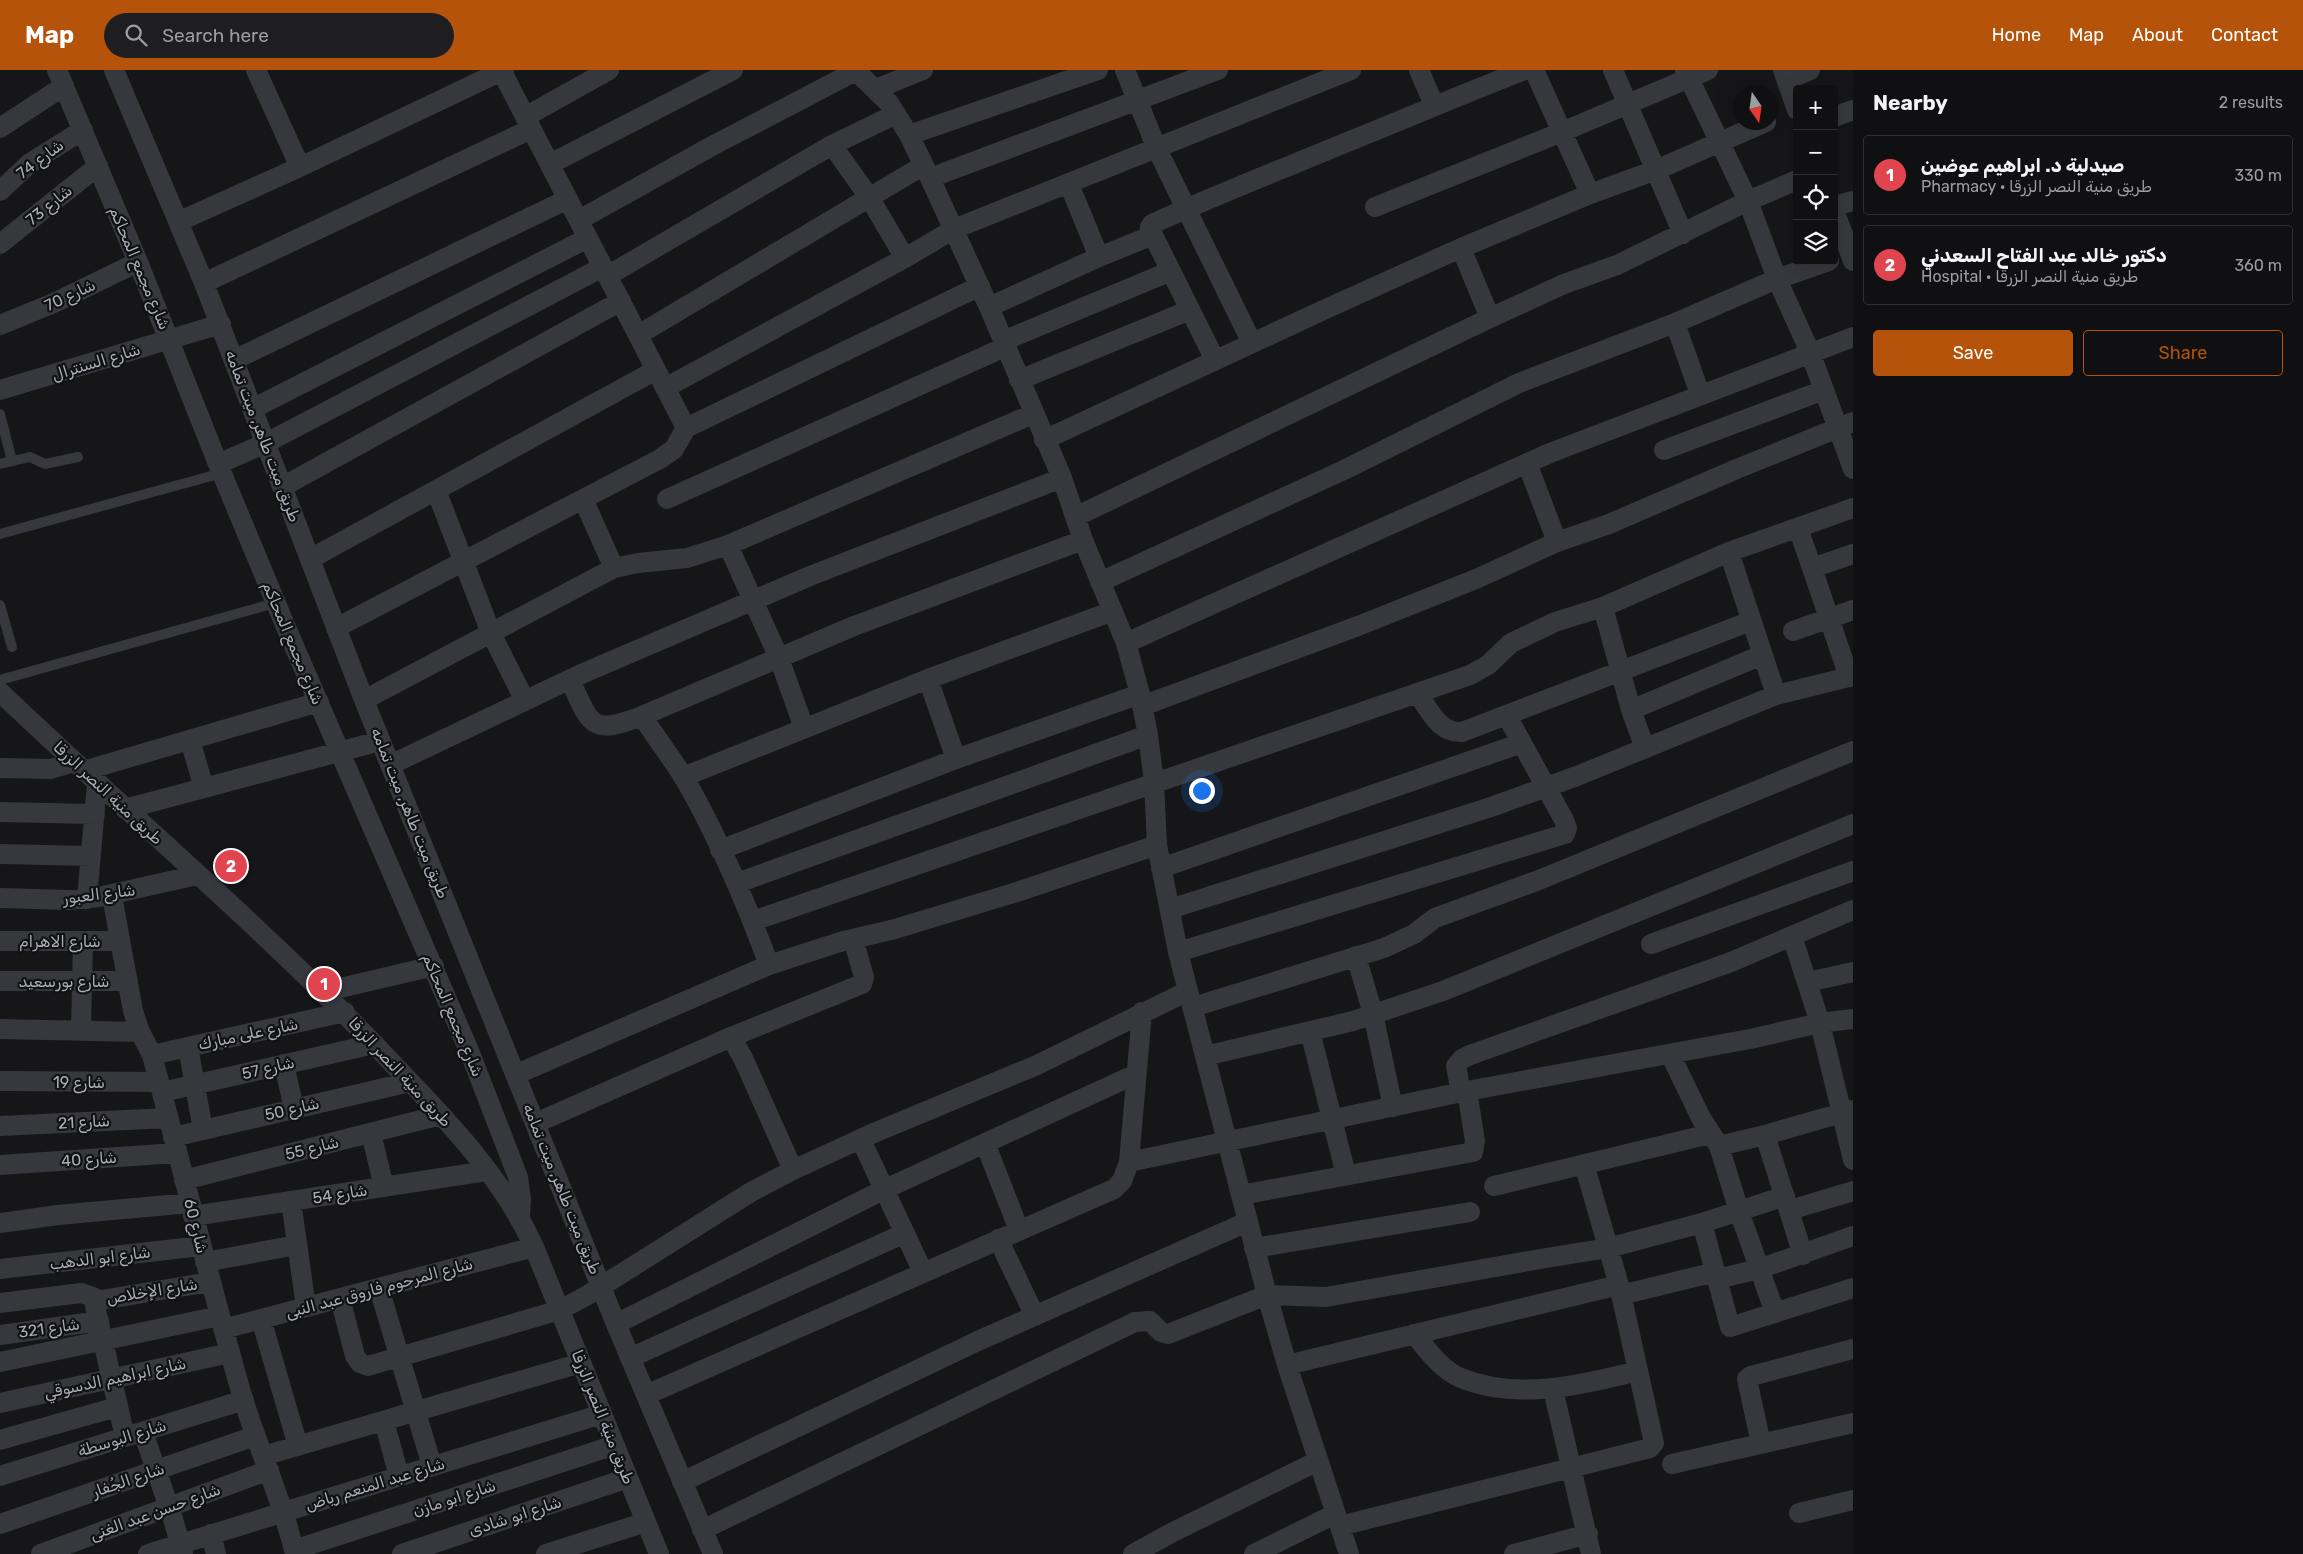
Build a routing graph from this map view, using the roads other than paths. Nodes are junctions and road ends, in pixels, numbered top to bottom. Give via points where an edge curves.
1 (114, 70) edge
2 (256, 70) edge
3 (502, 70) edge
4 (609, 70) edge
5 (733, 70) edge
6 (923, 70) edge
7 (1098, 70) edge
8 (1125, 70) edge
9 (1218, 70) edge
10 (1351, 70) edge
11 (1419, 70) edge
12 (1525, 70) edge
13 (1534, 70) edge
14 (1613, 70) edge
15 (1708, 70) edge
16 (1810, 70) edge
17 (855, 71) edge
18 (1687, 74) edge
19 (1785, 75) edge
20 (1316, 76) edge
21 (60, 78) edge
22 (876, 89) junction
23 (1793, 98) edge
24 (1137, 102) junction
25 (1434, 105) junction
26 (1627, 105) junction
27 (1853, 110) edge
28 (1793, 112) edge
29 (896, 114) junction
30 (1838, 116) edge
31 (1778, 118) edge
32 (528, 123) junction
33 (0, 128) edge
34 (82, 130) junction
35 (1748, 130) edge
36 (1562, 132) junction
37 (909, 135) junction
38 (1720, 142) junction
39 (832, 145) junction
40 (1157, 149) junction
41 (550, 164) junction
42 (98, 166) junction
43 (300, 167) junction
44 (1656, 170) junction
45 (927, 171) junction
46 (1793, 182) edge
47 (1069, 184) junction
48 (0, 191) edge
49 (1590, 194) junction
50 (869, 197) junction
51 (568, 199) junction
52 (1853, 200) edge
53 (1748, 201) junction
54 (1838, 205) edge
55 (1375, 207) dead end
56 (1186, 208) junction
57 (1837, 220) edge
58 (180, 221) junction
59 (583, 229) junction
60 (954, 229) junction
61 (1683, 234) junction
62 (1153, 235) junction
63 (0, 244) edge
64 (1461, 248) junction
65 (1099, 257) junction
66 (1848, 257) edge
67 (905, 258) junction
68 (138, 262) junction
69 (1817, 265) edge
70 (1171, 271) junction
71 (605, 272) junction
72 (1777, 279) junction
73 (204, 283) junction
74 (980, 286) junction
75 (620, 301) junction
76 (989, 307) junction
77 (1190, 310) junction
78 (1490, 318) junction
79 (1675, 323) junction
80 (0, 324) edge
81 (221, 324) junction
82 (638, 334) junction
83 (1853, 337) edge
84 (170, 340) junction
85 (1252, 343) junction
86 (1004, 344) junction
87 (1810, 352) junction
88 (234, 360) junction
89 (1215, 360) junction
90 (661, 379) junction
91 (1018, 380) junction
92 (0, 390) edge
93 (1824, 390) junction
94 (1700, 394) junction
95 (252, 409) junction
96 (0, 414) edge
97 (1033, 414) junction
98 (1845, 425) edge
99 (686, 428) junction
100 (1044, 440) junction
101 (266, 444) junction
102 (1664, 450) dead end
103 (78, 457) dead end
104 (12, 461) junction
105 (1527, 463) junction
106 (0, 464) edge
107 (220, 468) junction
108 (1853, 469) edge
109 (1062, 478) junction
110 (282, 487) junction
111 (436, 490) junction
112 (583, 499) junction
113 (667, 500) dead end
114 (1853, 508) edge
115 (1075, 516) junction
116 (1798, 528) junction
117 (0, 534) edge
118 (1083, 540) junction
119 (1557, 542) junction
120 (728, 545) junction
121 (1729, 552) junction
122 (1853, 554) edge
123 (310, 559) junction
124 (465, 562) junction
125 (614, 568) junction
126 (1812, 568) junction
127 (1100, 582) junction
128 (754, 600) junction
129 (275, 603) junction
130 (0, 606) edge
131 (1603, 607) junction
132 (1853, 610) edge
133 (1113, 611) junction
134 (1829, 618) junction
135 (1751, 621) junction
136 (336, 628) junction
137 (1793, 631) dead end
138 (491, 633) junction
139 (1126, 644) junction
140 (12, 647) dead end
141 (1762, 655) junction
142 (779, 658) junction
143 (1620, 670) junction
144 (1851, 676) edge
145 (928, 679) junction
146 (0, 680) edge
147 (570, 680) junction
148 (0, 692) edge
149 (1418, 694) junction
150 (1776, 695) junction
151 (364, 700) junction
152 (1141, 700) junction
153 (525, 701) junction
154 (318, 702) junction
155 (1631, 710) junction
156 (642, 716) junction
157 (1507, 716) junction
158 (804, 728) junction
159 (1148, 735) junction
160 (190, 740) junction
161 (380, 741) junction
162 (1522, 743) junction
163 (1645, 748) junction
164 (1853, 751) edge
165 (340, 752) junction
166 (956, 759) junction
167 (390, 765) junction
168 (0, 768) edge
169 (85, 772) junction
170 (683, 777) junction
171 (1154, 782) junction
172 (1547, 787) junction
173 (204, 788) junction
174 (125, 809) junction
175 (0, 812) edge
176 (95, 814) junction
177 (1853, 824) edge
178 (1157, 845) junction
179 (720, 850) junction
180 (0, 854) edge
181 (91, 856) junction
182 (1161, 868) junction
183 (1853, 871) edge
184 (197, 875) junction
185 (737, 883) junction
186 (112, 896) junction
187 (0, 898) edge
188 (87, 899) junction
189 (1170, 909) junction
190 (1853, 910) edge
191 (753, 921) junction
192 (1792, 936) junction
193 (853, 939) junction
194 (0, 941) edge
195 (120, 941) junction
196 (83, 942) junction
197 (1651, 944) dead end
198 (1178, 952) junction
199 (1356, 956) junction
200 (769, 965) junction
201 (434, 966) junction
202 (1853, 972) edge
203 (0, 981) edge
204 (82, 981) junction
205 (128, 981) junction
206 (1808, 982) junction
207 (324, 992) junction
208 (1190, 999) junction
209 (345, 1012) junction
210 (1142, 1012) junction
211 (1373, 1014) junction
212 (1853, 1019) edge
213 (1820, 1023) junction
214 (0, 1029) edge
215 (82, 1030) junction
216 (1310, 1031) junction
217 (140, 1032) junction
218 (731, 1037) junction
219 (374, 1044) junction
220 (188, 1047) junction
221 (1670, 1054) junction
222 (152, 1055) junction
223 (1205, 1056) junction
224 (284, 1064) junction
225 (517, 1074) junction
226 (1136, 1074) junction
227 (0, 1081) edge
228 (410, 1082) junction
229 (195, 1085) junction
230 (160, 1087) junction
231 (1464, 1092) junction
232 (1393, 1107) junction
233 (294, 1109) junction
234 (1847, 1111) edge
235 (441, 1115) junction
236 (168, 1118) junction
237 (1332, 1120) junction
238 (536, 1123) junction
239 (0, 1126) edge
240 (203, 1130) junction
241 (371, 1133) junction
242 (1765, 1136) junction
243 (861, 1140) junction
244 (1714, 1140) junction
245 (1227, 1141) junction
246 (985, 1143) junction
247 (175, 1145) junction
248 (1853, 1160) edge
249 (1129, 1162) junction
250 (1584, 1164) junction
251 (0, 1165) edge
252 (793, 1170) junction
253 (487, 1171) junction
254 (1346, 1175) junction
255 (184, 1180) junction
256 (1494, 1186) dead end
257 (384, 1187) junction
258 (883, 1190) junction
259 (1853, 1192) edge
260 (1241, 1195) junction
261 (291, 1201) junction
262 (1788, 1203) junction
263 (192, 1210) junction
264 (1739, 1211) junction
265 (1470, 1212) dead end
266 (520, 1217) junction
267 (1247, 1222) junction
268 (0, 1223) edge
269 (1702, 1223) junction
270 (1019, 1230) junction
271 (905, 1233) junction
272 (1853, 1236) edge
273 (998, 1239) junction
274 (297, 1245) junction
275 (534, 1247) junction
276 (1254, 1248) junction
277 (1608, 1248) junction
278 (203, 1254) junction
279 (1803, 1254) junction
280 (0, 1269) edge
281 (1759, 1269) junction
282 (923, 1272) junction
283 (1716, 1276) junction
284 (210, 1282) junction
285 (601, 1286) junction
286 (379, 1288) junction
287 (1853, 1288) edge
288 (1620, 1290) junction
289 (1267, 1295) junction
290 (340, 1298) junction
291 (95, 1301) junction
292 (0, 1303) edge
293 (306, 1307) junction
294 (560, 1310) junction
295 (1775, 1313) junction
296 (1035, 1316) junction
297 (261, 1319) junction
298 (221, 1322) junction
299 (616, 1324) junction
300 (101, 1331) junction
301 (1414, 1334) junction
302 (0, 1335) edge
303 (1853, 1349) edge
304 (230, 1353) junction
305 (400, 1358) junction
306 (630, 1358) junction
307 (0, 1362) edge
308 (582, 1363) junction
309 (1287, 1365) junction
310 (1638, 1371) junction
311 (111, 1380) junction
312 (1552, 1388) junction
313 (646, 1395) junction
314 (244, 1400) junction
315 (0, 1404) edge
316 (117, 1407) junction
317 (416, 1412) junction
318 (602, 1414) junction
319 (384, 1421) junction
320 (1853, 1423) edge
321 (134, 1435) junction
322 (255, 1436) junction
323 (0, 1440) edge
324 (1761, 1444) junction
325 (615, 1445) junction
326 (298, 1446) junction
327 (1318, 1461) junction
328 (266, 1463) junction
329 (1672, 1464) dead end
330 (432, 1466) junction
331 (1571, 1466) junction
332 (156, 1470) junction
333 (0, 1476) edge
334 (400, 1476) junction
335 (628, 1478) junction
336 (682, 1482) junction
337 (1853, 1500) edge
338 (169, 1507) junction
339 (284, 1512) junction
340 (1800, 1513) dead end
341 (1338, 1520) junction
342 (646, 1522) junction
343 (0, 1524) edge
344 (702, 1530) junction
345 (211, 1534) junction
346 (1588, 1534) junction
347 (182, 1549) edge
348 (294, 1552) edge
349 (41, 1554) edge
350 (148, 1554) edge
351 (216, 1554) edge
352 (402, 1554) edge
353 (546, 1554) edge
354 (659, 1554) edge
355 (713, 1554) edge
356 (1133, 1554) edge
357 (1254, 1554) edge
358 (1349, 1554) edge
359 (1514, 1554) edge
360 (1591, 1554) edge

1 - 58 street, طريق ميت طاهر, ميت تمامه
2 - 43 street
3 - 32 street
3 - 43 street
4 - 32 street
5 - 41 street
6 - 22 street
7 - 37 street
8 - 24 street
9 - 24 street
10 - 20 street
11 - 25 street
12 - 25 street
13 - 36 street
14 - 26 street
15 - 18 street
16 - 19 street
17 - 22 street
17 - 59 street via 712,146
18 - 26 street
18 - 38 street
19 - 23 street
20 - 40 street
21 - 33 street
21 - 34 street, شارع مجمع المحاكم
22 - 29 street
24 - 40 street
24 - 45 street
25 - 56 street
26 - 36 street
26 - 44 street
27 - 30 street
28 - 31 street
29 - 37 street
29 - 39 street
32 - 41 street
32 - 73 street
34 - 42 street, شارع مجمع المحاكم
34 - 48 street, شارع 74 via 30,163
35 - 38 street
36 - 49 street
36 - 55 street
37 - 45 street
38 - 44 street
38 - 53 street
39 - 50 street
39 - 71 street
40 - 47 street
40 - 56 street
41 - 51 street
42 - 63 street, شارع 73
42 - 68 street, شارع مجمع المحاكم
43 - 58 street
44 - 49 street
44 - 61 street
45 - 50 street
45 - 60 street
46 - 53 street
47 - 60 street
47 - 65 street
49 - 64 street
50 - 67 street
50 - 82 street
51 - 59 street
51 - 88 street
52 - 54 street
53 - 61 street
53 - 72 street
56 - 62 street via 1152,224
56 - 85 street
57 - 66 street
58 - 73 street, طريق ميت طاهر, ميت تمامه
59 - 71 street
59 - 95 street
60 - 67 street
60 - 74 street
61 - 78 street
62 - 65 street
62 - 70 street
64 - 78 street
64 - 85 street
65 - 76 street
67 - 90 street
68 - 80 street, شارع 70 via 56,302
68 - 84 street, شارع مجمع المحاكم
69 - 72 street
70 - 77 street
70 - 86 street
71 - 75 street
71 - 101 street
72 - 79 street
72 - 87 street
73 - 81 street, طريق ميت طاهر, ميت تمامه
74 - 76 street
74 - 99 street
75 - 82 street
75 - 110 street
76 - 86 street
77 - 89 street
77 - 91 street
78 - 115 street
79 - 94 street
79 - 127 street via 1519,382 1346,469
81 - 84 street, شارع السنترال
81 - 88 street, طريق ميت طاهر, ميت تمامه
82 - 90 street
83 - 87 street
84 - 92 street, شارع السنترال
84 - 107 street, شارع مجمع المحاكم
85 - 89 street
86 - 91 street
86 - 113 street
87 - 93 street
87 - 94 street
88 - 95 street, طريق ميت طاهر, ميت تمامه
89 - 100 street
90 - 99 street
90 - 111 street
91 - 97 street
93 - 98 street
93 - 102 street
94 - 105 street
95 - 101 street, طريق ميت طاهر, ميت تمامه
96 - 104 lane
97 - 100 street
97 - 120 street
98 - 108 street
98 - 119 street via 1609,524
99 - 112 street via 674,450
100 - 109 street
101 - 107 street
101 - 110 street, طريق ميت طاهر, ميت تمامه
103 - 104 lane via 45,464 30,457
104 - 106 lane
105 - 119 street
105 - 139 street
107 - 117 lane
107 - 129 street, شارع مجمع المحاكم
109 - 115 street
109 - 128 street
110 - 123 street, طريق ميت طاهر, ميت تمامه
111 - 123 street
111 - 124 street
112 - 124 street
112 - 125 street
114 - 116 street
115 - 118 street
116 - 121 street
116 - 126 street
118 - 127 street
118 - 142 street via 854,626
119 - 152 street via 1476,579 1358,626
120 - 125 street via 687,558
120 - 128 street
121 - 131 street
121 - 135 street
122 - 126 street
123 - 136 street, طريق ميت طاهر, ميت تمامه
124 - 136 street
124 - 138 street
125 - 138 street
126 - 134 street
127 - 133 street
128 - 142 street
128 - 147 street
129 - 146 lane
129 - 154 street, شارع مجمع المحاكم
130 - 140 lane
131 - 143 street
131 - 149 street via 1555,622 1511,643 1479,670
132 - 134 street
133 - 139 street
133 - 145 street
134 - 137 street
134 - 144 street
135 - 141 street
135 - 143 street
136 - 151 street, طريق ميت طاهر, ميت تمامه
138 - 151 street
138 - 153 street
139 - 152 street
141 - 150 street
141 - 155 street
142 - 156 street
142 - 158 street
143 - 155 street
143 - 157 street
144 - 150 street
145 - 158 street
145 - 166 street
147 - 153 street
147 - 156 street via 586,715 597,725 610,727
148 - 169 street, طريق منية النصر الزرقا
149 - 157 street via 1439,725 1451,732 1462,732
149 - 171 street
150 - 163 street
151 - 161 street, طريق ميت طاهر, ميت تمامه
152 - 159 street
152 - 166 street
153 - 167 street
154 - 160 street
154 - 165 street, شارع مجمع المحاكم
155 - 163 street
156 - 170 street
157 - 162 street
158 - 170 street
159 - 171 street
159 - 185 street
160 - 169 street
160 - 173 street
161 - 165 street
161 - 167 street, طريق ميت طاهر, ميت تمامه
162 - 172 street
162 - 182 street
163 - 172 street
164 - 199 street via 1554,874 1435,918 1414,934
165 - 173 street
165 - 201 street, شارع مجمع المحاكم
166 - 179 street
167 - 225 street, طريق ميت طاهر, ميت تمامه
168 - 169 street
169 - 174 street, طريق منية النصر الزرقا
169 - 176 street
170 - 179 street
171 - 178 street
171 - 191 street
172 - 189 street
172 - 198 street via 1567,828 1560,837
173 - 174 street
174 - 184 street, طريق منية النصر الزرقا
175 - 176 street
176 - 181 street
177 - 211 street via 1442,991
178 - 182 street
178 - 193 street via 1020,891
179 - 185 street
180 - 181 street
181 - 188 street
182 - 189 street
183 - 197 street
184 - 186 street, شارع العبور
184 - 207 street, طريق منية النصر الزرقا
185 - 191 street
186 - 188 street, شارع العبور
186 - 195 street, شارع 60
187 - 188 street, شارع العبور
189 - 198 street
190 - 192 street
191 - 200 street
192 - 206 street
192 - 231 street via 1731,962 1470,1055 1456,1066
193 - 200 street
193 - 218 street via 864,977 862,984
194 - 196 street, شارع الاهرام
195 - 196 street, شارع الاهرام
195 - 205 street, شارع 60
196 - 204 street
198 - 208 street
199 - 208 street
199 - 211 street
200 - 225 street
201 - 207 street
201 - 266 street, شارع مجمع المحاكم via 518,1177
202 - 206 street
203 - 204 street, شارع بورسعيد
204 - 205 street, شارع بورسعيد
204 - 215 street
205 - 217 street, شارع 60
206 - 213 street
207 - 209 street, طريق منية النصر الزرقا
208 - 210 street
208 - 223 street
209 - 219 street, طريق منية النصر الزرقا
209 - 220 street, شارع على مبارك
210 - 226 street
210 - 243 street via 1037,1065
211 - 216 street
211 - 232 street
212 - 213 street
213 - 221 street
213 - 234 street
214 - 215 street
215 - 217 street
216 - 223 street
216 - 237 street
217 - 222 street, شارع 60
218 - 238 street
218 - 252 street
219 - 224 street, شارع 57
219 - 228 street, طريق منية النصر الزرقا
220 - 222 street, شارع على مبارك
220 - 229 street
221 - 231 street
221 - 244 street
222 - 230 street, شارع 60
223 - 245 street
224 - 229 street, شارع 57
224 - 233 street
225 - 238 street, طريق ميت طاهر, ميت تمامه
226 - 246 street
226 - 249 street
227 - 230 street, شارع 19
228 - 233 street, شارع 50
228 - 235 street, طريق منية النصر الزرقا
229 - 230 street, شارع 57
229 - 240 street
230 - 236 street, شارع 60
231 - 232 street
231 - 254 street via 1475,1141 1473,1152
232 - 237 street
233 - 240 street, شارع 50
234 - 242 street
234 - 248 street
235 - 241 street, شارع 55
235 - 253 street, طريق منية النصر الزرقا
236 - 239 street, شارع 21
236 - 247 street, شارع 60
237 - 245 street
237 - 254 street
238 - 285 street, طريق ميت طاهر, ميت تمامه
240 - 247 street, شارع 50
241 - 255 street, شارع 55
241 - 257 street
242 - 244 street
242 - 262 street
243 - 252 street
243 - 258 street
244 - 250 street
244 - 264 street
245 - 249 street
245 - 260 street
246 - 258 street
246 - 270 street
247 - 251 street, شارع 40
247 - 255 street, شارع 60
249 - 270 street via 1122,1181 1114,1189
250 - 256 street
250 - 277 street
252 - 285 street via 751,1192
253 - 257 street, شارع 54
253 - 266 street, طريق منية النصر الزرقا
254 - 260 street
255 - 263 street, شارع 60
257 - 261 street, شارع 54
258 - 271 street
258 - 299 street
259 - 262 street
260 - 267 street
261 - 263 street, شارع 54
261 - 274 street
262 - 264 street
262 - 279 street
263 - 268 street, شارع 54 via 58,1215
263 - 278 street, شارع 60
264 - 269 street
264 - 281 street
265 - 276 street
266 - 275 street, طريق منية النصر الزرقا
267 - 276 street
267 - 296 street
269 - 277 street
269 - 283 street
270 - 273 street
271 - 282 street
271 - 306 street
272 - 279 street
273 - 282 street
273 - 296 street
274 - 278 street, شارع ابو الدهب
274 - 293 street
275 - 286 street, شارع المرحوم فاروق عبد النبى
275 - 294 street, طريق منية النصر الزرقا
276 - 289 street
277 - 288 street
277 - 289 street via 1326,1298
278 - 280 street, شارع ابو الدهب
278 - 284 street, شارع 60
279 - 281 street
281 - 283 street
281 - 295 street
282 - 313 street
283 - 288 street
283 - 295 street via 1730,1327
284 - 291 street, شارع الإخلاص
284 - 298 street, شارع 60
285 - 294 street
285 - 299 street, طريق ميت طاهر, ميت تمامه
286 - 290 street, شارع المرحوم فاروق عبد النبى
286 - 305 street
287 - 295 street
288 - 301 street
288 - 310 street
289 - 309 street
289 - 344 street via 1168,1334 1150,1321 1135,1322
290 - 293 street, شارع المرحوم فاروق عبد النبى
290 - 305 street via 355,1356 360,1363 372,1366
291 - 292 street via 89,1294 81,1293
291 - 300 street
293 - 297 street, شارع المرحوم فاروق عبد النبى
294 - 305 street
294 - 308 street, طريق منية النصر الزرقا
296 - 336 street
297 - 298 street, شارع المرحوم فاروق عبد النبى
297 - 326 street
298 - 300 street, شارع المرحوم فاروق عبد النبى
298 - 304 street, شارع 60
299 - 306 street, طريق ميت طاهر, ميت تمامه
300 - 302 street, شارع 321
300 - 307 street
300 - 311 street
301 - 309 street
301 - 312 street via 1437,1361 1460,1378 1498,1387
303 - 324 street via 1747,1379
304 - 311 street, شارع ابراهيم الدسوقي
304 - 314 street, شارع 60
305 - 317 street
306 - 313 street, طريق ميت طاهر, ميت تمامه
308 - 317 street, شارع حسن عبد الغنى
308 - 318 street, طريق منية النصر الزرقا
309 - 327 street
310 - 312 street
310 - 331 street via 1654,1442 1650,1448
311 - 315 street, شارع ابراهيم الدسوقي
311 - 316 street
312 - 331 street
313 - 336 street, طريق ميت طاهر, ميت تمامه
314 - 321 street, شارع البوسطة
314 - 322 street, شارع 60
316 - 321 street
316 - 323 street
317 - 319 street, شارع حسن عبد الغنى
317 - 330 street
318 - 325 street, طريق منية النصر الزرقا
318 - 330 street, شارع عبد المنعم رياض
319 - 326 street, شارع حسن عبد الغنى
319 - 334 street
320 - 324 street
321 - 332 street
321 - 333 street, شارع البوسطة
322 - 328 street, شارع 60
322 - 332 street, شارع الجُفار
324 - 329 street
325 - 335 street, طريق منية النصر الزرقا
325 - 348 street, شارع ابو مازن
326 - 328 street, شارع حسن عبد الغنى
327 - 341 street
327 - 356 street
328 - 338 street, شارع حسن عبد الغنى
328 - 339 street, شارع 60
330 - 334 street, شارع عبد المنعم رياض
331 - 341 street
331 - 346 street
332 - 338 street
332 - 343 street, شارع الجُفار
334 - 339 street, شارع عبد المنعم رياض
335 - 342 street, طريق منية النصر الزرقا
335 - 352 street, شارع ابو شادى
336 - 344 street, طريق ميت طاهر, ميت تمامه
337 - 340 street
338 - 347 street
338 - 349 street, شارع حسن عبد الغنى
339 - 345 street, شارع عبد المنعم رياض
339 - 348 street, شارع 60
341 - 357 street
341 - 358 street
342 - 353 street
342 - 354 street, طريق منية النصر الزرقا
344 - 355 street, طريق ميت طاهر, ميت تمامه
345 - 347 street, شارع عبد المنعم رياض
345 - 351 street
346 - 359 street
346 - 360 street
347 - 350 street, شارع عبد المنعم رياض

